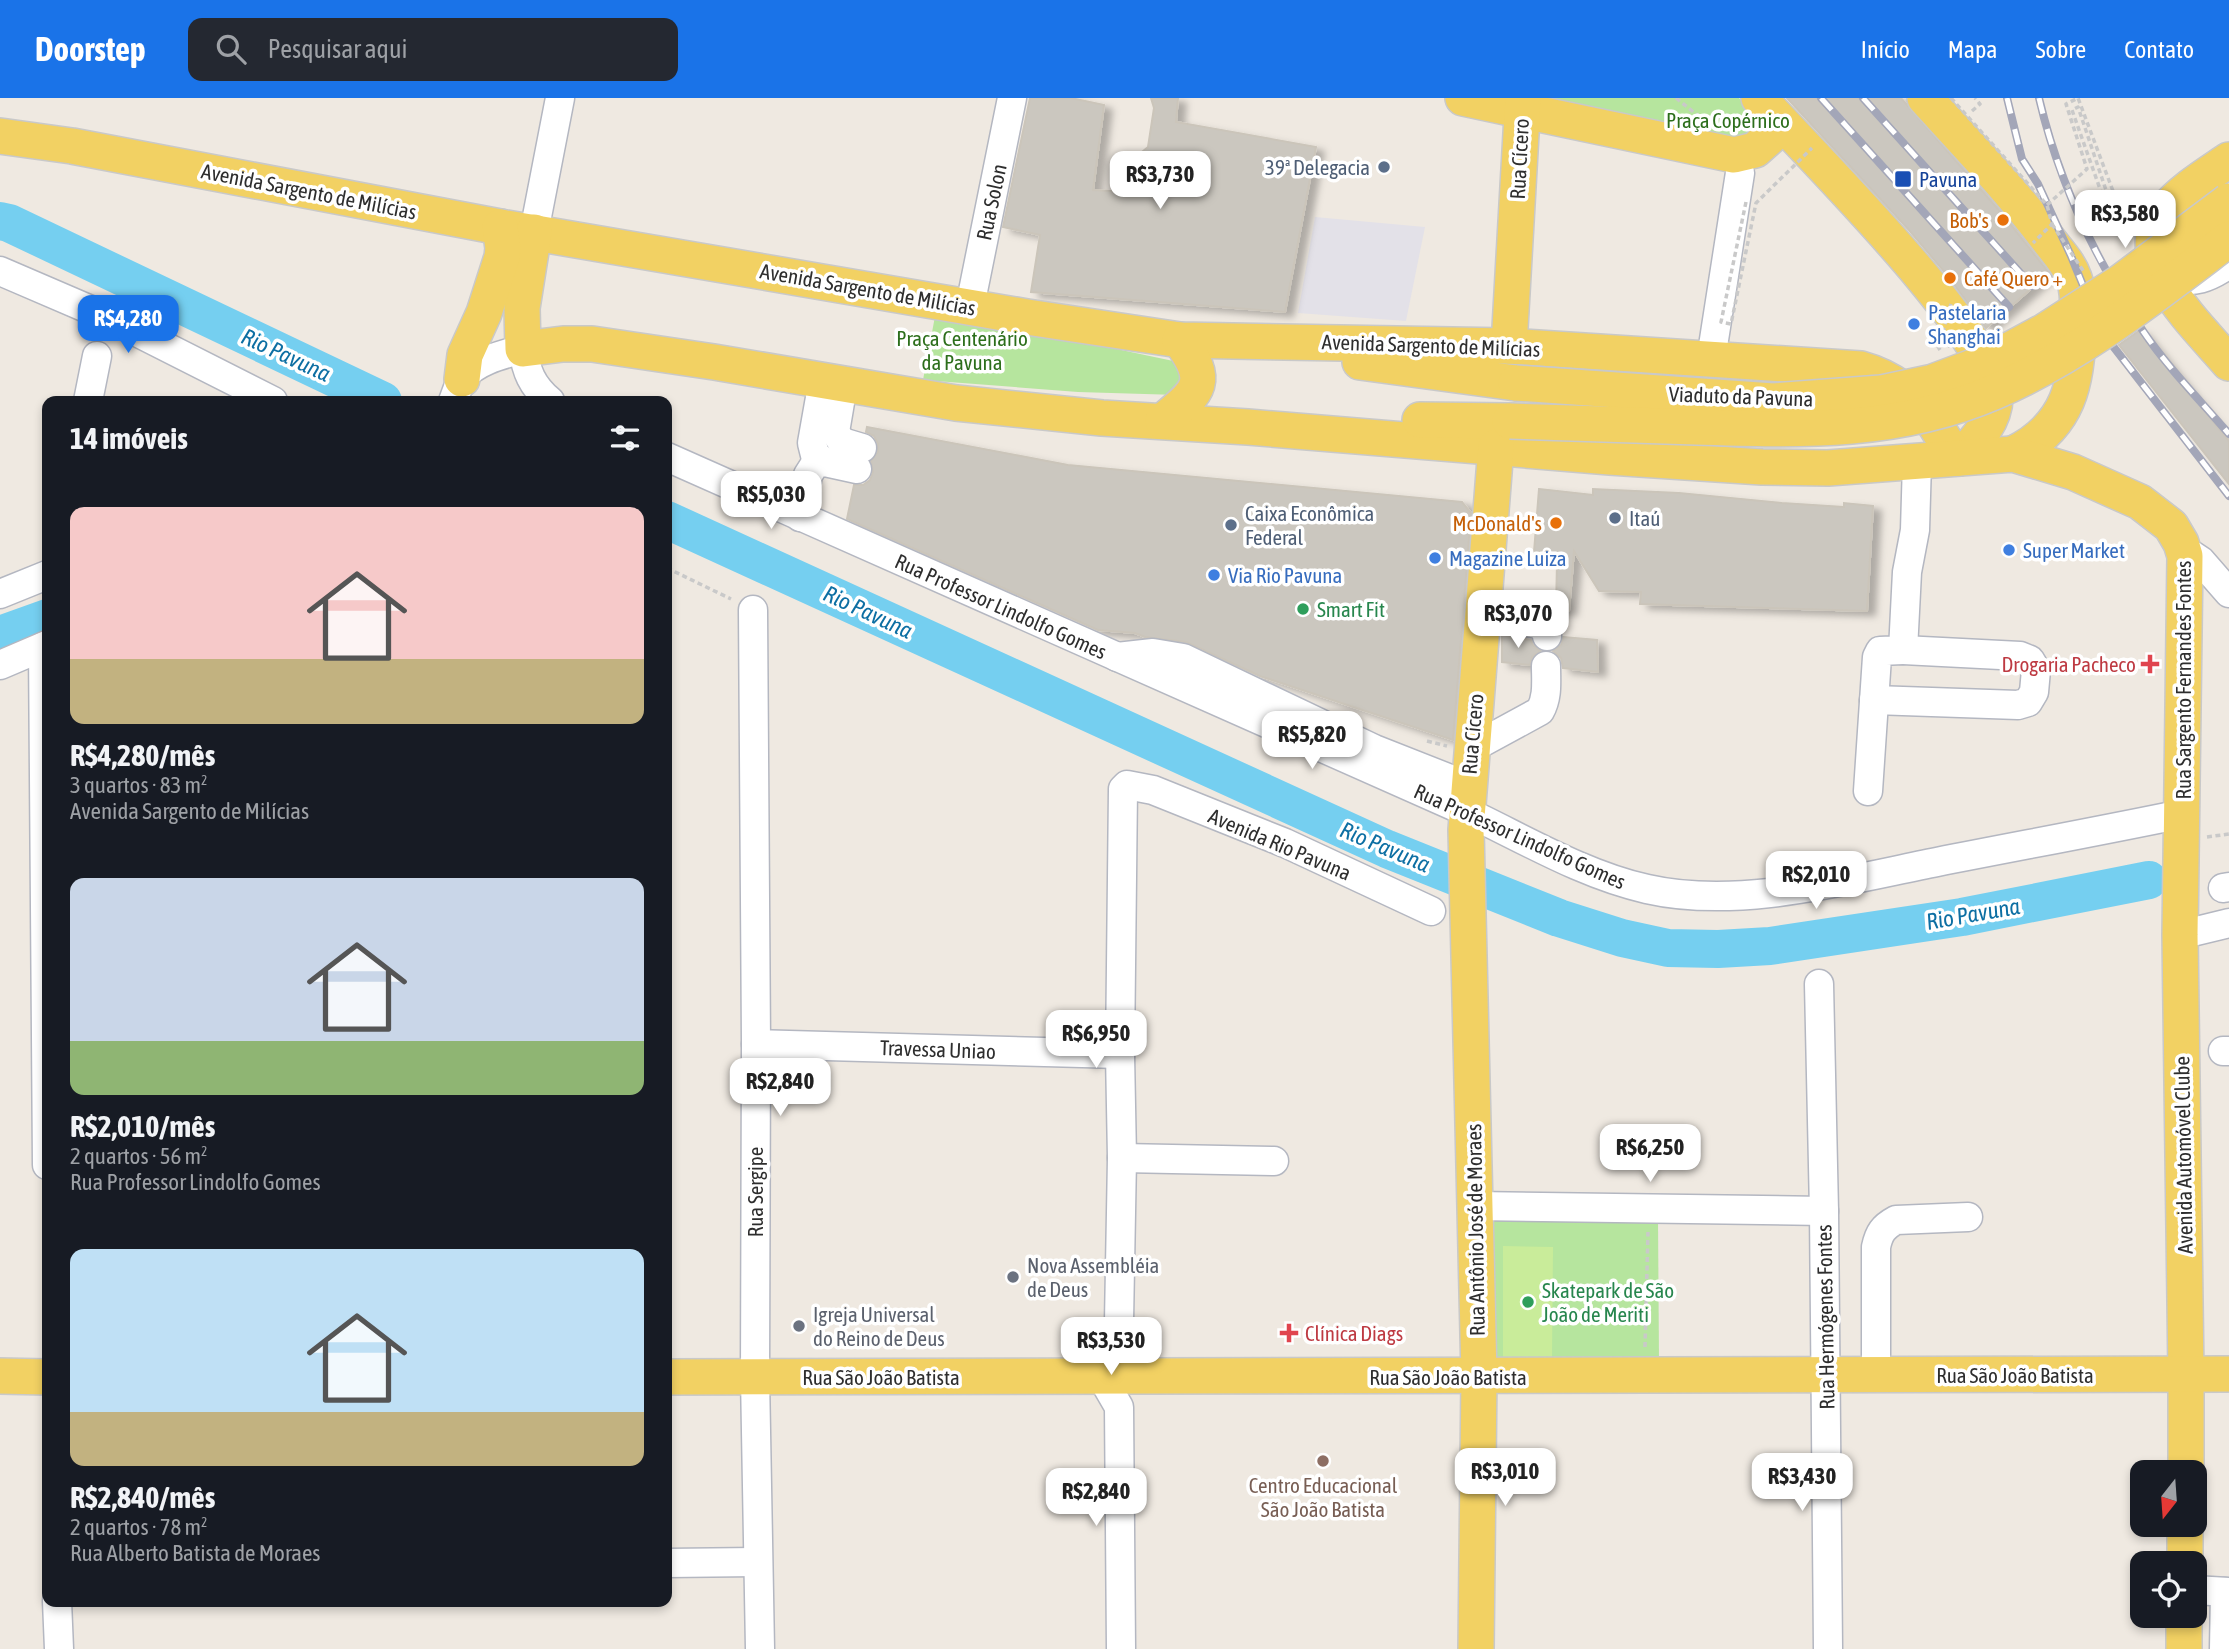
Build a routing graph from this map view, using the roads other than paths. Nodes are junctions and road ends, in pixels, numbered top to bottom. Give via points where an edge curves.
1 (560, 98) edge
2 (1012, 98) edge
3 (1463, 98) edge
4 (1759, 98) edge
5 (1925, 98) edge
6 (1522, 104) edge
7 (1783, 125) junction
8 (0, 136) edge
9 (2229, 160) edge
10 (1740, 173) dead end
11 (2229, 201) edge
12 (517, 229) junction
13 (2229, 239) edge
14 (2229, 264) edge
15 (0, 271) edge
16 (2160, 272) junction
17 (970, 306) junction
18 (1180, 340) junction
19 (1245, 341) junction
20 (1509, 346) junction
21 (523, 349) junction
22 (97, 356) dead end
23 (1711, 359) junction
24 (2078, 362) junction
25 (2229, 363) edge
26 (1991, 377) junction
27 (833, 383) junction
28 (458, 390) edge
29 (89, 396) edge
30 (263, 396) edge
31 (545, 396) edge
32 (1163, 421) junction
33 (1503, 434) junction
34 (2013, 454) junction
35 (1958, 458) junction
36 (672, 459) edge
37 (825, 462) junction
38 (1908, 463) junction
39 (800, 517) junction
40 (2177, 538) junction
41 (42, 577) edge
42 (2229, 593) edge
43 (0, 594) edge
44 (753, 610) road end
45 (1482, 615) junction
46 (1547, 636) dead end
47 (42, 647) edge
48 (1903, 650) junction
49 (0, 665) edge
50 (1546, 666) dead end
51 (1874, 700) junction
52 (1472, 748) junction
53 (1868, 791) dead end
54 (1467, 812) junction
55 (2182, 826) junction
56 (1431, 911) dead end
57 (2229, 923) edge
58 (2180, 929) junction
59 (1819, 984) dead end
60 (756, 1044) junction
61 (1120, 1054) junction
62 (1122, 1158) junction
63 (1274, 1161) dead end
64 (1475, 1206) junction
65 (1824, 1211) junction
66 (1968, 1217) dead end
67 (2229, 1374) edge
68 (2186, 1375) junction
69 (0, 1376) edge
70 (1479, 1376) junction
71 (1826, 1376) junction
72 (1875, 1376) junction
73 (42, 1377) edge
74 (672, 1377) edge
75 (755, 1377) junction
76 (1120, 1384) junction
77 (2186, 1460) edge
78 (757, 1562) junction
79 (672, 1563) edge
80 (2207, 1591) edge
81 (2227, 1592) edge
82 (57, 1607) edge
83 (2184, 1628) edge
84 (59, 1649) edge
85 (760, 1649) edge
86 (1121, 1649) edge
87 (1476, 1649) edge
88 (1828, 1649) edge
89 (2184, 1649) edge
90 (2224, 1649) edge

1 - 12 street
2 - 17 street, Rua Solon
3 - 6 main road
4 - 7 main road
5 - 24 main road via 2021,204 2067,265 2077,301
6 - 7 main road via 1734,155 1755,150
6 - 20 main road, Rua Cícero
7 - 26 main road via 1896,247 1970,337
8 - 12 main road, Avenida Sargento de Milícias
9 - 16 main road via 2165,211 2153,242
10 - 23 street
11 - 19 main road, Viaduto da Pavuna, bridge via 2045,331 1960,373 1881,393 1773,401 1516,383 1350,361
12 - 17 main road, Avenida Sargento de Milícias
12 - 21 main road
12 - 28 main road via 503,248 484,313 465,355
13 - 33 main road, Viaduto da Pavuna, bridge via 2069,352 1994,392 1942,410 1898,421 1807,430
14 - 16 street via 2198,280 2181,280
15 - 30 street via 107,317
16 - 25 main road
17 - 18 main road, Avenida Sargento de Milícias
18 - 19 main road, Avenida Sargento de Milícias
18 - 32 main road via 1194,361 1198,384 1190,398
19 - 20 main road, Avenida Sargento de Milícias
20 - 23 main road, Avenida Sargento de Milícias
21 - 27 main road via 592,344
21 - 28 street via 481,364
21 - 31 street via 530,379
22 - 29 street
23 - 35 main road, Avenida Sargento de Milícias via 1871,372 1893,382 1917,402
24 - 26 main road via 2041,374
24 - 34 main road via 2060,414 2040,437
26 - 35 main road via 1996,395 1993,412 1981,434
27 - 32 main road via 956,403
27 - 37 street via 812,449
27 - 37 street via 835,432 860,458
32 - 33 main road, Viaduto da Pavuna via 1248,427 1352,421
33 - 38 main road via 1610,457 1762,467
33 - 45 main road, Rua Cícero
34 - 35 main road
34 - 40 main road via 2073,472 2140,502
35 - 38 main road
36 - 39 street, Rua Professor Lindolfo Gomes
37 - 39 street via 810,469
38 - 48 street via 1900,544 1907,572
39 - 54 street, Rua Professor Lindolfo Gomes
40 - 42 street
40 - 55 main road, Rua Sargento Fernandes Fontes via 2185,567
41 - 43 street
44 - 60 street, Rua Sergipe
45 - 46 street via 1538,624
45 - 52 main road, Rua Cícero
47 - 49 street
48 - 51 street via 1881,651 1877,657
48 - 51 street via 2020,656 2030,660 2036,670 2034,692 2028,702 2018,705
50 - 52 street via 1545,703 1540,711
51 - 53 street
52 - 54 main road, Rua Cícero
54 - 55 street, Rua Professor Lindolfo Gomes via 1619,882 1649,890 1726,895 1801,889
54 - 64 main road, Rua Antônio José de Moraes
55 - 58 main road, Avenida Automóvel Clube
56 - 61 street, Avenida Rio Pavuna via 1284,843 1153,790 1127,785 1121,796
57 - 58 street
58 - 68 main road, Avenida Automóvel Clube
59 - 65 street, Rua Hermógenes Fontes
60 - 61 street, Travessa Uniao
60 - 75 street, Rua Sergipe
61 - 62 street
62 - 63 street
62 - 76 street
64 - 65 street
64 - 70 main road, Rua Antônio José de Moraes
65 - 71 street, Rua Hermógenes Fontes
66 - 72 street via 1896,1220 1879,1234
67 - 68 main road, Rua São João Batista
68 - 72 main road, Rua São João Batista
68 - 77 main road, Avenida Automóvel Clube
69 - 73 main road
70 - 71 main road, Rua São João Batista
70 - 76 main road, Rua São João Batista
70 - 87 main road, Rua Antônio José de Moraes
71 - 72 main road, Rua São João Batista
71 - 88 street, Rua Hermógenes Fontes
74 - 75 main road, Rua São João Batista
75 - 76 main road, Rua São João Batista
75 - 78 street, Rua Sergipe
76 - 86 street
78 - 79 street
78 - 85 street, Rua Sergipe
80 - 81 street
81 - 90 street
82 - 84 street
83 - 89 main road

